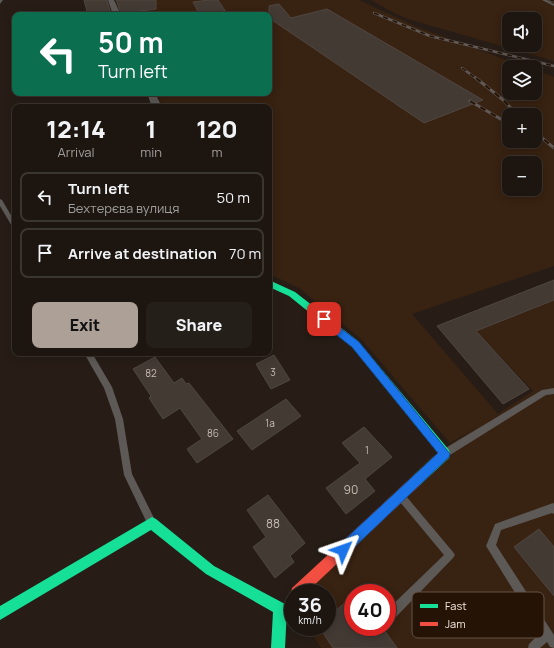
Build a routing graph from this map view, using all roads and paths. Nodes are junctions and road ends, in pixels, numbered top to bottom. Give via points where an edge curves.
1 (112, 0) edge
2 (544, 0) edge
3 (554, 5) edge
4 (116, 12) edge
5 (0, 202) edge
6 (12, 222) edge
7 (272, 284) edge
8 (90, 356) edge
9 (554, 391) edge
10 (445, 454) junction
11 (400, 496) junction
12 (554, 509) edge
13 (152, 523) junction
14 (307, 584) edge
15 (413, 592) edge
16 (520, 592) edge
17 (412, 593) edge
18 (284, 602) edge
19 (396, 609) edge
20 (0, 613) edge
21 (284, 614) edge
22 (544, 629) edge
23 (547, 634) junction
24 (544, 637) edge
25 (543, 638) edge
26 (554, 643) edge
27 (278, 648) edge
28 (533, 648) edge

1 - 4 street
2 - 3 lane
5 - 6 lane
7 - 10 street via 292,294 355,344
8 - 13 lane via 108,387 119,419 128,475
9 - 10 lane via 545,392
10 - 11 street
11 - 14 street
11 - 15 lane via 450,555
12 - 16 lane via 498,527 491,546
13 - 18 street via 210,570
13 - 20 street
17 - 19 lane
21 - 27 street
22 - 23 lane
23 - 24 lane
23 - 26 lane
25 - 28 lane

